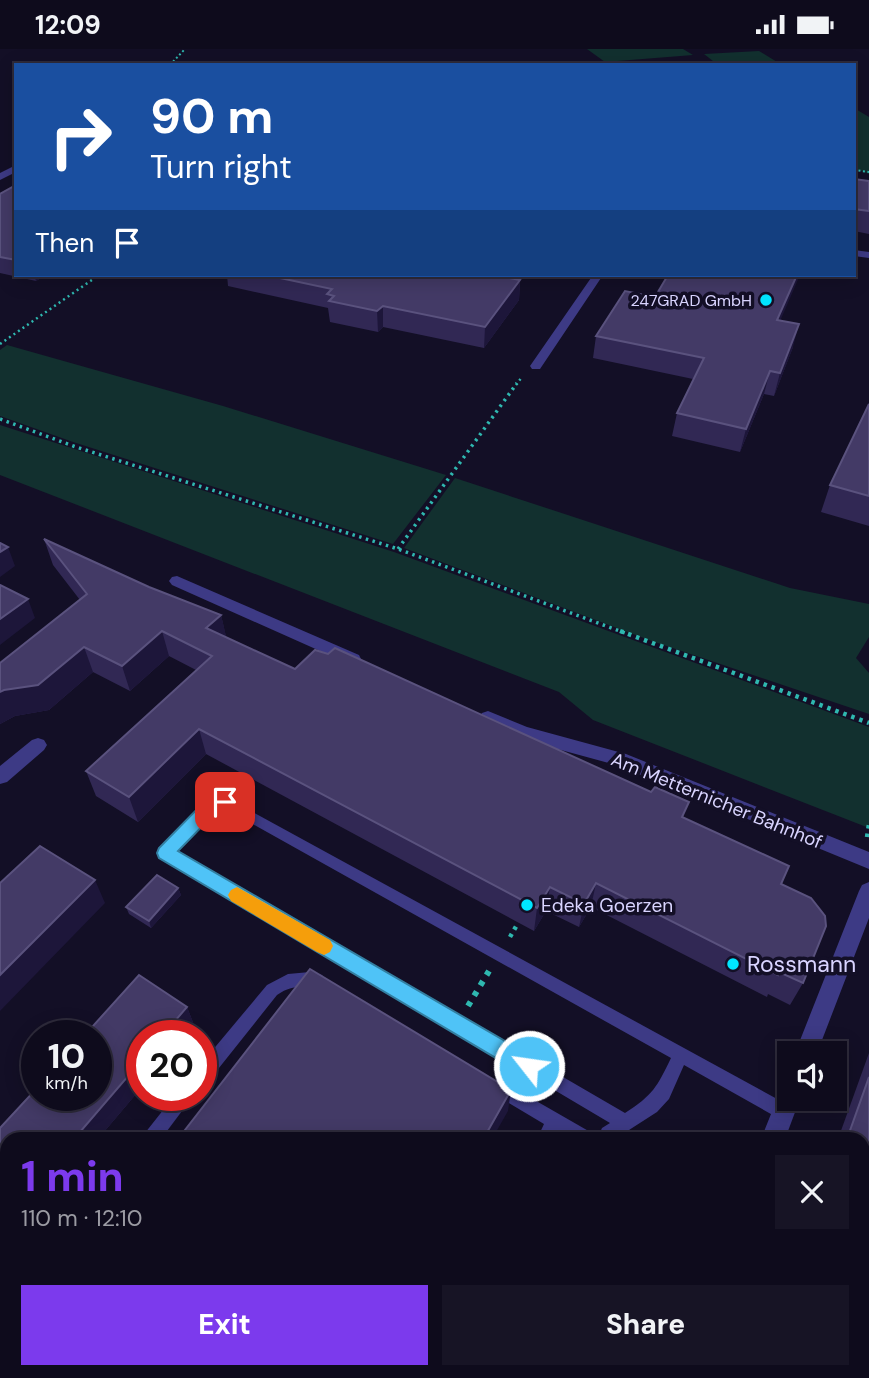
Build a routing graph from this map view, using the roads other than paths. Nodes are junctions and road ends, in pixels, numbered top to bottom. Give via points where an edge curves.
1 (597, 277) edge
2 (536, 366) road end
3 (177, 582) dead end
4 (375, 668) edge
5 (474, 712) edge
6 (38, 745) dead end
7 (0, 777) edge
8 (869, 860) edge
9 (869, 891) edge
10 (328, 986) edge
11 (811, 1041) edge
12 (681, 1055) junction
13 (217, 1057) edge
14 (481, 1077) edge
15 (777, 1100) edge
16 (173, 1111) edge
17 (784, 1111) edge
18 (555, 1121) junction
19 (625, 1122) junction
20 (157, 1132) edge
21 (549, 1132) edge
22 (574, 1132) edge
23 (611, 1132) edge
24 (775, 1132) edge

1 - 2 street
3 - 4 street
5 - 8 street, Am Metternicher Bahnhof via 523,733 620,759
6 - 7 street
9 - 11 street
10 - 13 lane via 317,979 285,981 272,990
12 - 15 lane
12 - 19 lane via 663,1093 652,1106
12 - 19 lane via 225,802 210,807 166,853
14 - 18 lane
16 - 20 lane
17 - 24 street
18 - 21 lane
18 - 22 lane
19 - 23 lane

